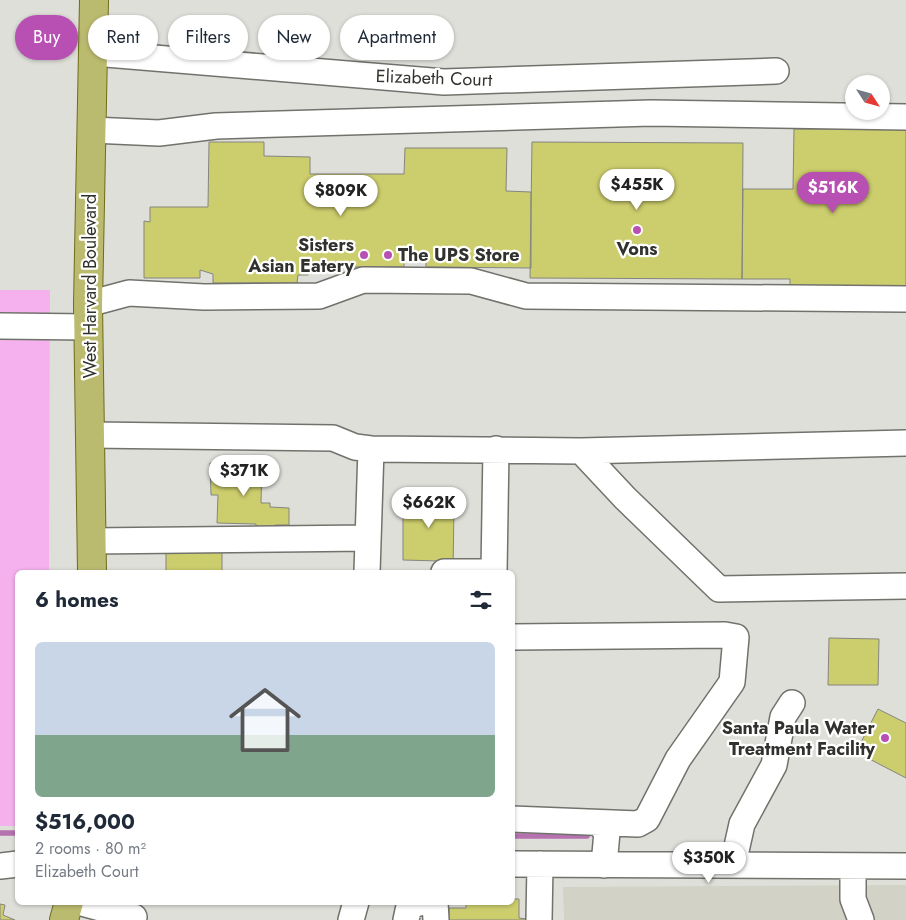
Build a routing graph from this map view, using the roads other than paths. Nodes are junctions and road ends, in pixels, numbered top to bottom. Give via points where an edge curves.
1 (94, 0) edge
2 (94, 15) edge
3 (158, 58) edge
4 (94, 60) edge
5 (776, 70) dead end
6 (906, 117) edge
7 (92, 130) junction
8 (906, 299) edge
9 (89, 315) junction
10 (0, 326) edge
11 (90, 436) junction
12 (906, 442) edge
13 (371, 449) junction
14 (496, 450) junction
15 (581, 451) junction
16 (368, 538) junction
17 (91, 541) junction
18 (92, 570) edge
19 (367, 570) edge
20 (494, 570) edge
21 (906, 586) edge
22 (515, 637) edge
23 (792, 703) dead end
24 (515, 821) edge
25 (603, 841) junction
26 (15, 864) edge
27 (515, 864) edge
28 (540, 864) junction
29 (733, 864) junction
30 (0, 866) edge
31 (852, 866) junction
32 (906, 866) edge
33 (68, 905) edge
34 (93, 905) edge
35 (355, 905) edge
36 (412, 905) edge
37 (436, 905) edge
38 (134, 913) edge
39 (64, 920) edge
40 (351, 920) edge
41 (406, 920) edge
42 (436, 920) edge
43 (539, 920) edge
44 (861, 920) edge

1 - 2 main road, West Harvard Boulevard
3 - 5 street, Elizabeth Court via 444,82
4 - 7 main road, West Harvard Boulevard
6 - 7 street via 651,113 216,126 159,133
7 - 9 main road, West Harvard Boulevard
8 - 9 street via 526,296 471,281 363,280 319,296 129,293
9 - 10 street
9 - 11 main road, West Harvard Boulevard
11 - 13 street via 333,438
11 - 17 main road, West Harvard Boulevard
12 - 15 street
13 - 14 street
13 - 16 street
14 - 15 street
14 - 20 street
15 - 21 street via 720,589
16 - 17 street
16 - 19 street
17 - 18 main road, West Harvard Boulevard
22 - 25 street via 736,636 732,682 678,759 647,819
23 - 29 street via 783,717 774,765 742,824
24 - 25 street
25 - 28 street
25 - 29 street
26 - 30 street
27 - 28 street
28 - 43 street
29 - 31 street
31 - 32 street
31 - 44 street via 853,900
33 - 39 main road
34 - 38 street
35 - 40 street
36 - 41 street via 409,906
37 - 42 street

